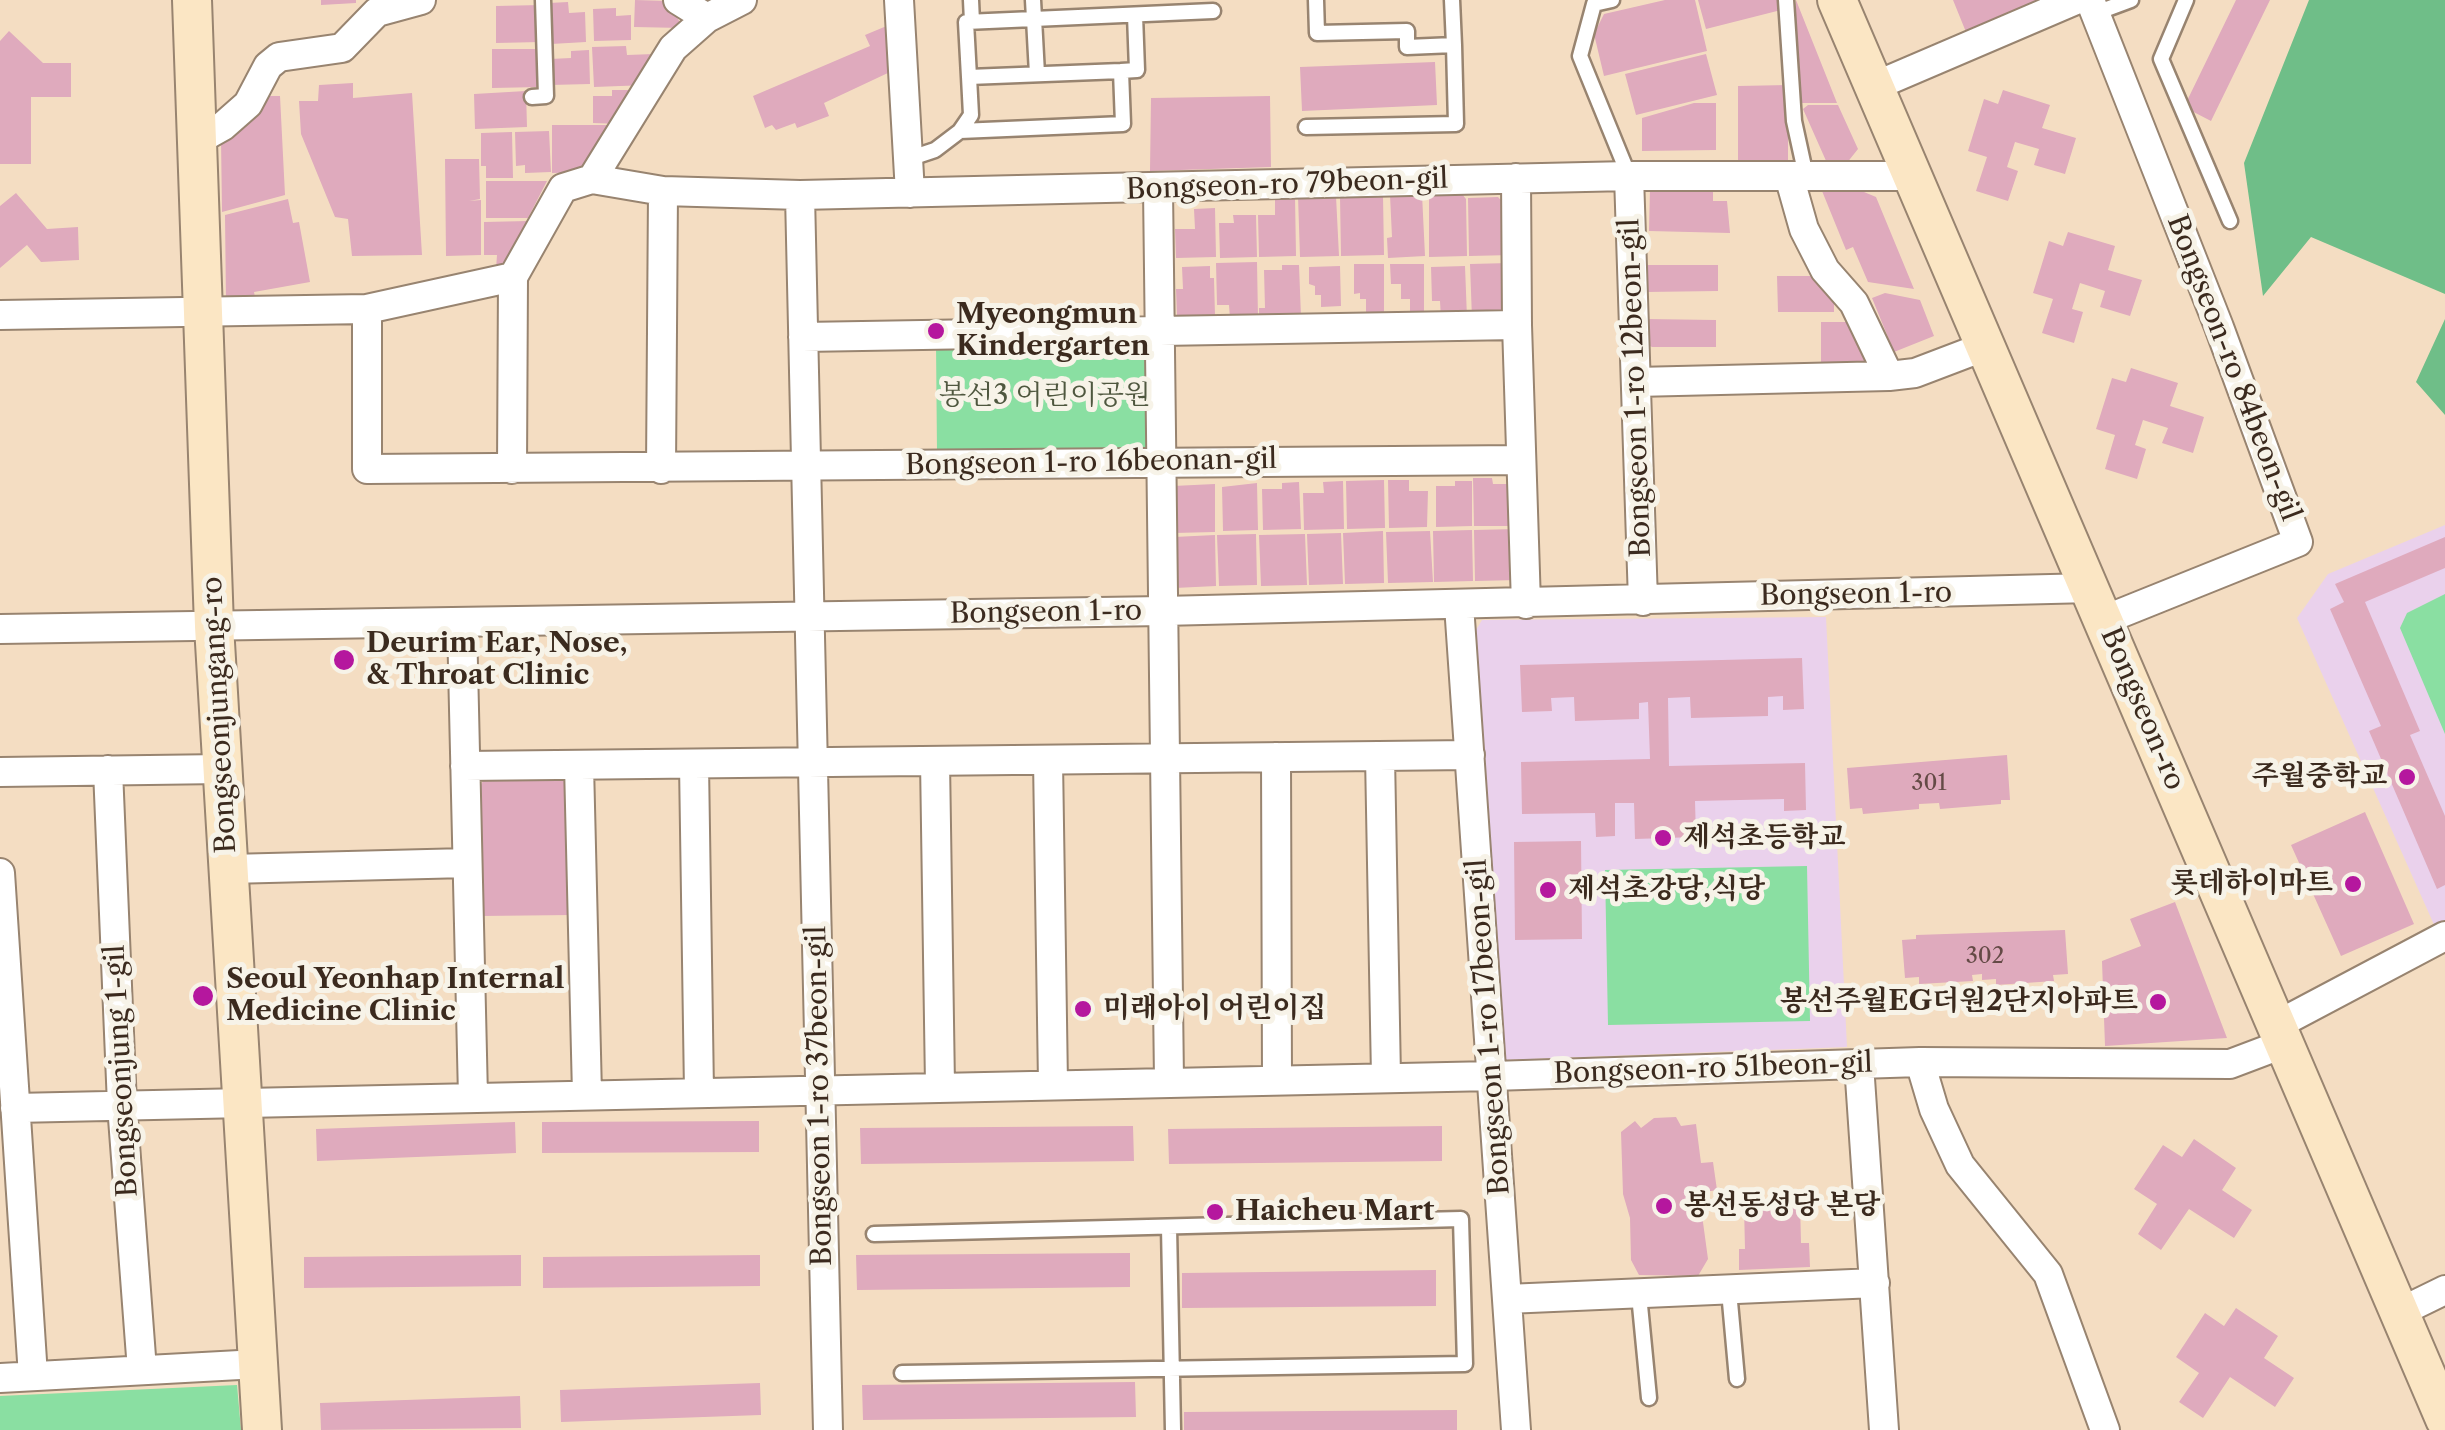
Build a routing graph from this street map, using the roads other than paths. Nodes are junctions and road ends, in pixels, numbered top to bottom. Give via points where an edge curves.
1 (192, 0) edge
2 (421, 0) edge
3 (543, 0) edge
4 (678, 0) edge
5 (742, 0) edge
6 (900, 0) edge
7 (971, 0) edge
8 (1032, 0) edge
9 (1316, 0) edge
10 (1452, 0) edge
11 (1612, 0) edge
12 (1786, 0) edge
13 (1837, 0) edge
14 (2131, 0) edge
15 (2186, 0) edge
16 (2087, 4) edge
17 (1213, 11) dead end
18 (1134, 14) junction
19 (707, 18) junction
20 (1034, 19) junction
21 (972, 22) junction
22 (1454, 44) junction
23 (1121, 71) junction
24 (1037, 74) junction
25 (969, 77) junction
26 (1875, 86) junction
27 (532, 97) dead end
28 (1306, 128) dead end
29 (960, 131) junction
30 (198, 140) junction
31 (908, 159) junction
32 (1628, 176) junction
33 (1797, 176) junction
34 (1912, 176) junction
35 (1516, 178) junction
36 (592, 179) junction
37 (1158, 188) junction
38 (663, 191) junction
39 (910, 193) junction
40 (800, 194) junction
41 (2230, 221) dead end
42 (512, 278) junction
43 (367, 310) junction
44 (202, 314) junction
45 (0, 315) edge
46 (1517, 325) junction
47 (1160, 330) junction
48 (803, 337) junction
49 (1986, 346) junction
50 (1889, 376) junction
51 (1636, 382) junction
52 (1522, 460) junction
53 (1162, 461) junction
54 (806, 466) junction
55 (512, 469) junction
56 (661, 469) junction
57 (1643, 600) junction
58 (1526, 604) junction
59 (2098, 604) junction
60 (1460, 605) junction
61 (1163, 611) junction
62 (810, 617) junction
63 (462, 622) junction
64 (214, 626) junction
65 (0, 629) edge
66 (1470, 755) junction
67 (1380, 756) junction
68 (1284, 757) junction
69 (1165, 758) junction
70 (1048, 760) junction
71 (935, 761) junction
72 (813, 762) junction
73 (694, 764) junction
74 (579, 765) junction
75 (465, 766) junction
76 (223, 769) junction
77 (108, 770) junction
78 (0, 772) edge
79 (467, 863) junction
80 (230, 869) junction
81 (0, 873) edge
82 (2445, 936) edge
83 (3, 974) edge
84 (2279, 1035) junction
85 (1920, 1062) junction
86 (1859, 1064) junction
87 (1494, 1076) junction
88 (1386, 1077) junction
89 (1277, 1079) junction
90 (1170, 1082) junction
91 (1053, 1084) junction
92 (940, 1086) junction
93 (820, 1089) junction
94 (698, 1092) junction
95 (587, 1094) junction
96 (473, 1097) junction
97 (243, 1102) junction
98 (122, 1105) junction
99 (15, 1108) junction
100 (1169, 1226) junction
101 (874, 1234) dead end
102 (1875, 1284) junction
103 (2445, 1290) edge
104 (1729, 1291) junction
105 (1640, 1295) junction
106 (1507, 1299) junction
107 (2398, 1313) junction
108 (258, 1364) junction
109 (1171, 1368) junction
110 (142, 1370) junction
111 (902, 1373) dead end
112 (33, 1376) junction
113 (0, 1378) edge
114 (1737, 1379) dead end
115 (1649, 1398) dead end
116 (2445, 1418) edge
117 (262, 1430) edge
118 (828, 1430) edge
119 (1172, 1430) edge
120 (1516, 1430) edge
121 (1884, 1430) edge
122 (2105, 1430) edge

1 - 30 main road, Bongseonjungang-ro
2 - 30 street via 377,12 342,48 280,57 248,104
3 - 27 lane via 546,96
4 - 19 street
5 - 19 street
6 - 31 street
7 - 21 lane
8 - 20 lane
9 - 22 lane via 1317,34 1407,31 1408,47
10 - 22 lane
11 - 32 lane via 1594,4 1580,56
12 - 33 lane
13 - 26 main road, Bongseon-ro
14 - 16 lane
15 - 41 lane via 2161,59
16 - 26 street
16 - 59 street, Bongseon-ro 84beon-gil via 2298,542
17 - 18 lane
18 - 20 lane
18 - 23 lane via 1137,70
19 - 36 street via 673,48
20 - 21 lane
20 - 24 lane
21 - 25 lane via 966,22
22 - 28 lane via 1456,124
23 - 24 lane
23 - 29 lane via 1122,124
24 - 25 lane
25 - 29 lane via 971,116
26 - 34 main road, Bongseon-ro
29 - 31 lane
30 - 44 main road, Bongseonjungang-ro
31 - 39 street
32 - 33 street, Bongseon-ro 79beon-gil
32 - 35 street, Bongseon-ro 79beon-gil
32 - 51 street, Bongseon 1-ro 12beon-gil
33 - 34 street, Bongseon-ro 79beon-gil
33 - 50 street via 1804,228 1824,270 1854,303
34 - 49 main road, Bongseon-ro
35 - 37 street, Bongseon-ro 79beon-gil
35 - 46 street
36 - 38 street, Bongseon-ro 79beon-gil
36 - 42 street via 563,188
37 - 39 street, Bongseon-ro 79beon-gil
37 - 47 street
38 - 40 street, Bongseon-ro 79beon-gil
38 - 56 street
39 - 40 street, Bongseon-ro 79beon-gil
40 - 48 street, Bongseon 1-ro 37beon-gil
42 - 43 street
42 - 55 street
43 - 44 street
43 - 55 street, Bongseon 1-ro 16beonan-gil via 366,469
44 - 45 street
44 - 64 main road, Bongseonjungang-ro
46 - 47 street
46 - 52 street
47 - 48 street
47 - 53 street
48 - 54 street, Bongseon 1-ro 37beon-gil
49 - 50 street
49 - 59 main road, Bongseon-ro
50 - 51 street
51 - 57 street, Bongseon 1-ro 12beon-gil
52 - 53 street, Bongseon 1-ro 16beonan-gil
52 - 58 street
53 - 54 street, Bongseon 1-ro 16beonan-gil
53 - 61 street
54 - 56 street, Bongseon 1-ro 16beonan-gil
54 - 62 street, Bongseon 1-ro 37beon-gil
55 - 56 street, Bongseon 1-ro 16beonan-gil
57 - 58 street, Bongseon 1-ro
57 - 59 street, Bongseon 1-ro
58 - 60 street, Bongseon 1-ro
59 - 84 main road, Bongseon-ro
60 - 61 street, Bongseon 1-ro
60 - 66 street, Bongseon 1-ro 17beon-gil
61 - 62 street, Bongseon 1-ro
61 - 69 street
62 - 63 street, Bongseon 1-ro
62 - 72 street, Bongseon 1-ro 37beon-gil
63 - 64 street, Bongseon 1-ro
63 - 75 street
64 - 65 street, Bongseon 1-ro
64 - 76 main road, Bongseonjungang-ro
66 - 67 street
66 - 87 street, Bongseon 1-ro 17beon-gil
67 - 68 street
67 - 88 street
68 - 69 street
68 - 89 street
69 - 70 street
69 - 90 street
70 - 71 street
70 - 91 street
71 - 72 street
71 - 92 street
72 - 73 street
72 - 93 street, Bongseon 1-ro 37beon-gil
73 - 74 street
73 - 94 street
74 - 75 street
74 - 95 street
75 - 79 street
76 - 77 street
76 - 80 main road, Bongseonjungang-ro
77 - 78 street
77 - 98 street, Bongseonjung 1-gil
79 - 80 street
79 - 96 street
80 - 97 main road, Bongseonjungang-ro
81 - 83 street
82 - 84 street, Bongseon-ro 51beon-gil
83 - 99 street
84 - 85 street, Bongseon-ro 51beon-gil via 2230,1064
84 - 107 main road, Bongseon-ro
85 - 86 street, Bongseon-ro 51beon-gil
85 - 122 street via 1960,1165 2058,1294
86 - 87 street, Bongseon-ro 51beon-gil
86 - 102 street
87 - 88 street, Bongseon-ro 51beon-gil
87 - 106 street, Bongseon 1-ro 17beon-gil
88 - 89 street, Bongseon-ro 51beon-gil
89 - 90 street, Bongseon-ro 51beon-gil
90 - 91 street, Bongseon-ro 51beon-gil
91 - 92 street, Bongseon-ro 51beon-gil
92 - 93 street, Bongseon-ro 51beon-gil
93 - 94 street, Bongseon-ro 51beon-gil
93 - 118 street, Bongseon 1-ro 37beon-gil
94 - 95 street, Bongseon-ro 51beon-gil
95 - 96 street, Bongseon-ro 51beon-gil
96 - 97 street, Bongseon-ro 51beon-gil
97 - 98 street, Bongseon-ro 51beon-gil
97 - 108 main road, Bongseonjungang-ro
98 - 99 street, Bongseon-ro 51beon-gil
98 - 110 street, Bongseonjung 1-gil
99 - 112 street
100 - 101 lane
100 - 109 lane
100 - 109 lane via 1462,1220 1465,1364
102 - 104 street
102 - 121 street
103 - 107 street
104 - 105 street
104 - 114 lane
105 - 106 street
105 - 115 lane
106 - 120 street, Bongseon 1-ro 17beon-gil
107 - 116 main road, Bongseon-ro
108 - 110 street
108 - 117 main road, Bongseonjungang-ro
109 - 111 lane
109 - 119 lane
110 - 112 street
112 - 113 street

